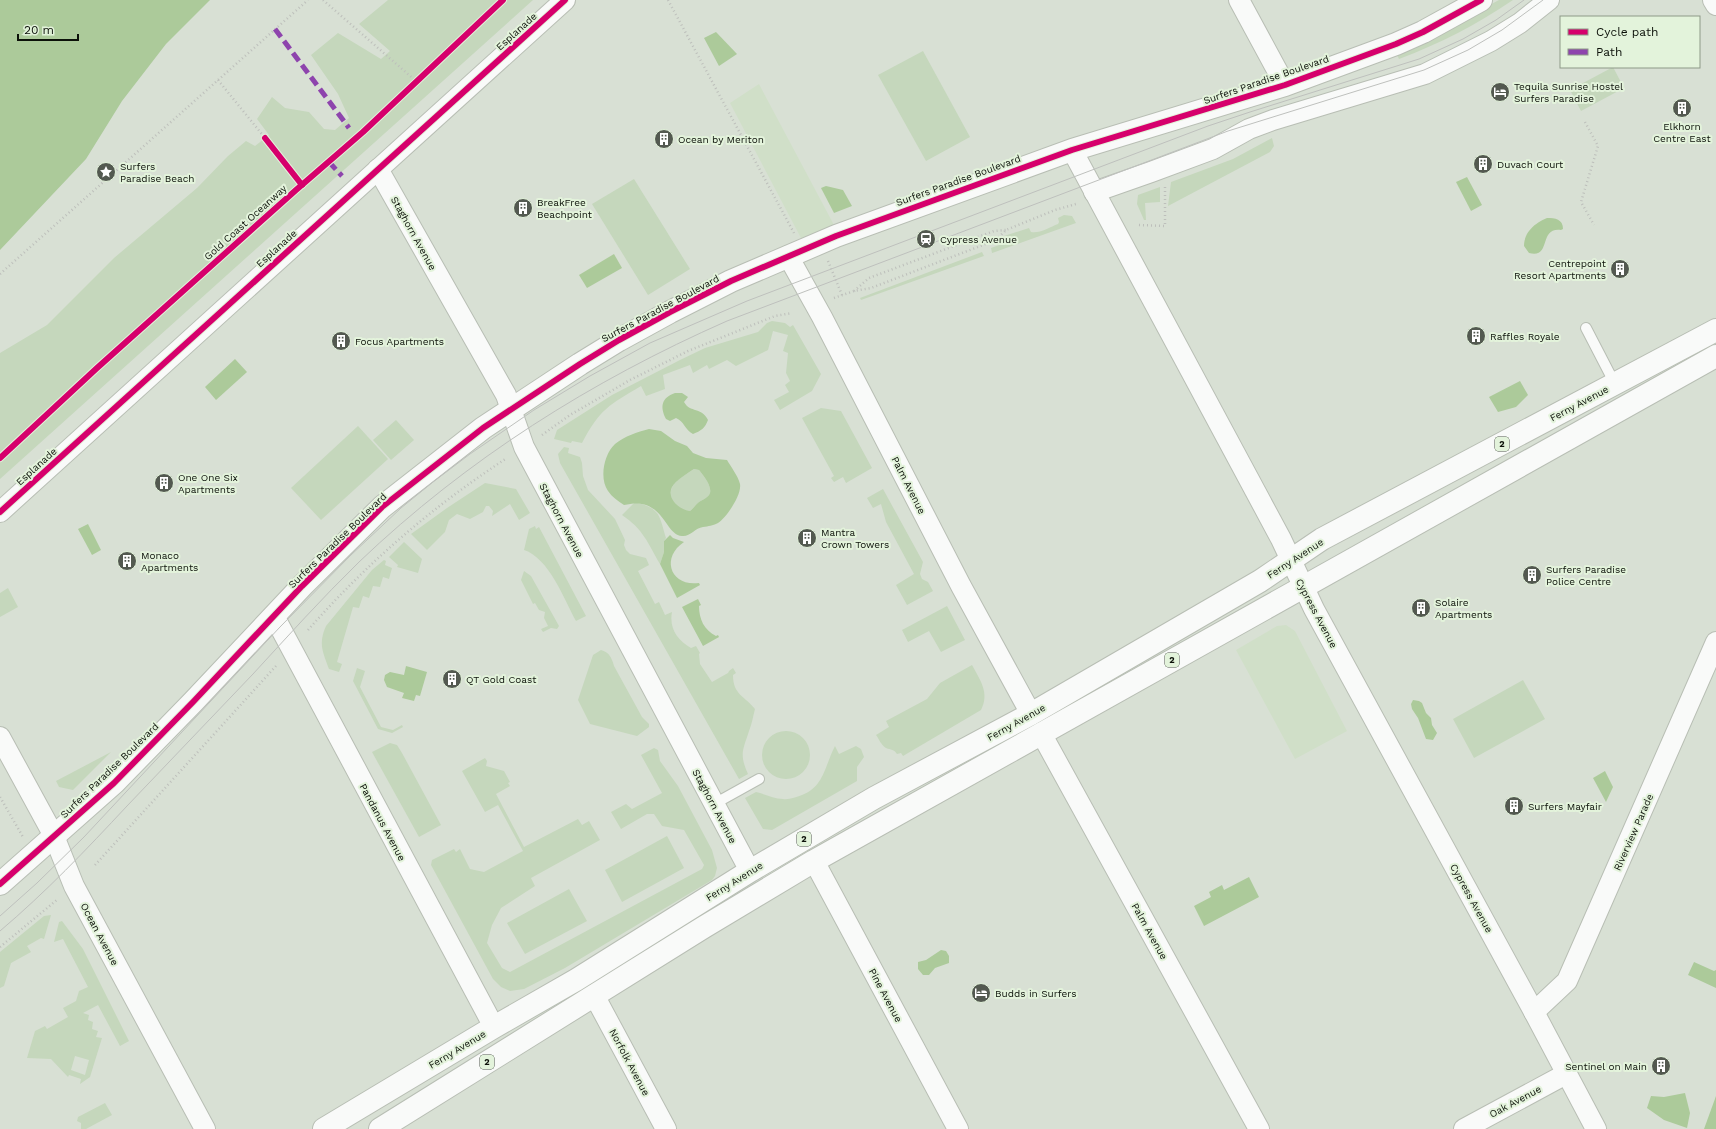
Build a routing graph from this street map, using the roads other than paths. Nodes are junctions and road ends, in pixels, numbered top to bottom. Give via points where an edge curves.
1 (565, 0) edge
2 (1239, 0) edge
3 (1481, 0) edge
4 (1549, 0) edge
5 (1713, 0) edge
6 (1716, 5) edge
7 (1285, 85) junction
8 (1072, 150) junction
9 (378, 169) junction
10 (1094, 192) junction
11 (788, 256) junction
12 (1586, 328) dead end
13 (1716, 330) edge
14 (1716, 356) edge
15 (1615, 384) junction
16 (512, 408) junction
17 (0, 512) edge
18 (1290, 560) junction
19 (1302, 587) junction
20 (274, 616) junction
21 (1716, 642) edge
22 (1036, 723) junction
23 (0, 737) edge
24 (759, 779) dead end
25 (714, 804) junction
26 (54, 836) junction
27 (814, 861) junction
28 (750, 871) junction
29 (0, 884) edge
30 (594, 995) junction
31 (1534, 1012) junction
32 (494, 1027) junction
33 (1566, 1074) junction
34 (205, 1129) edge
35 (324, 1129) edge
36 (380, 1129) edge
37 (666, 1129) edge
38 (958, 1129) edge
39 (1259, 1129) edge
40 (1464, 1129) edge
41 (1596, 1129) edge

1 - 9 street, Esplanade
2 - 7 street
3 - 7 main road, Surfers Paradise Boulevard via 1396,44
4 - 10 street via 1520,23 1491,41 1425,74 1273,120 1213,148
5 - 6 street
7 - 8 main road, Surfers Paradise Boulevard
8 - 10 street, Cypress Avenue
8 - 11 main road, Surfers Paradise Boulevard
9 - 16 street, Staghorn Avenue
9 - 17 street, Esplanade
10 - 18 street, Cypress Avenue
11 - 16 main road, Surfers Paradise Boulevard via 670,312 580,364
11 - 22 street, Palm Avenue
12 - 15 lane
13 - 15 main road, Ferny Avenue / 2
14 - 19 main road, Ferny Avenue / 2
15 - 18 main road, Ferny Avenue / 2 via 1322,539
16 - 20 main road, Surfers Paradise Boulevard via 382,507
16 - 25 street, Staghorn Avenue via 527,453
18 - 19 street, Cypress Avenue
18 - 22 main road, Ferny Avenue / 2
19 - 22 main road, Ferny Avenue / 2
19 - 31 street, Cypress Avenue
20 - 26 main road, Surfers Paradise Boulevard via 114,783
20 - 32 street, Pandanus Avenue
21 - 31 street, Riverview Parade via 1568,981
22 - 27 main road, Ferny Avenue / 2
22 - 28 main road, Ferny Avenue / 2 via 874,798
22 - 39 street, Palm Avenue
23 - 26 street, Ocean Avenue
24 - 25 lane
25 - 28 street, Staghorn Avenue
26 - 29 main road, Surfers Paradise Boulevard
26 - 34 street, Ocean Avenue via 74,886
27 - 30 main road, Ferny Avenue / 2
27 - 38 street, Pine Avenue
28 - 32 main road, Ferny Avenue / 2 via 576,980
30 - 36 main road, Ferny Avenue / 2
30 - 37 street, Norfolk Avenue
31 - 33 street, Cypress Avenue
32 - 35 main road, Ferny Avenue / 2
33 - 40 street, Oak Avenue
33 - 41 street, Cypress Avenue

